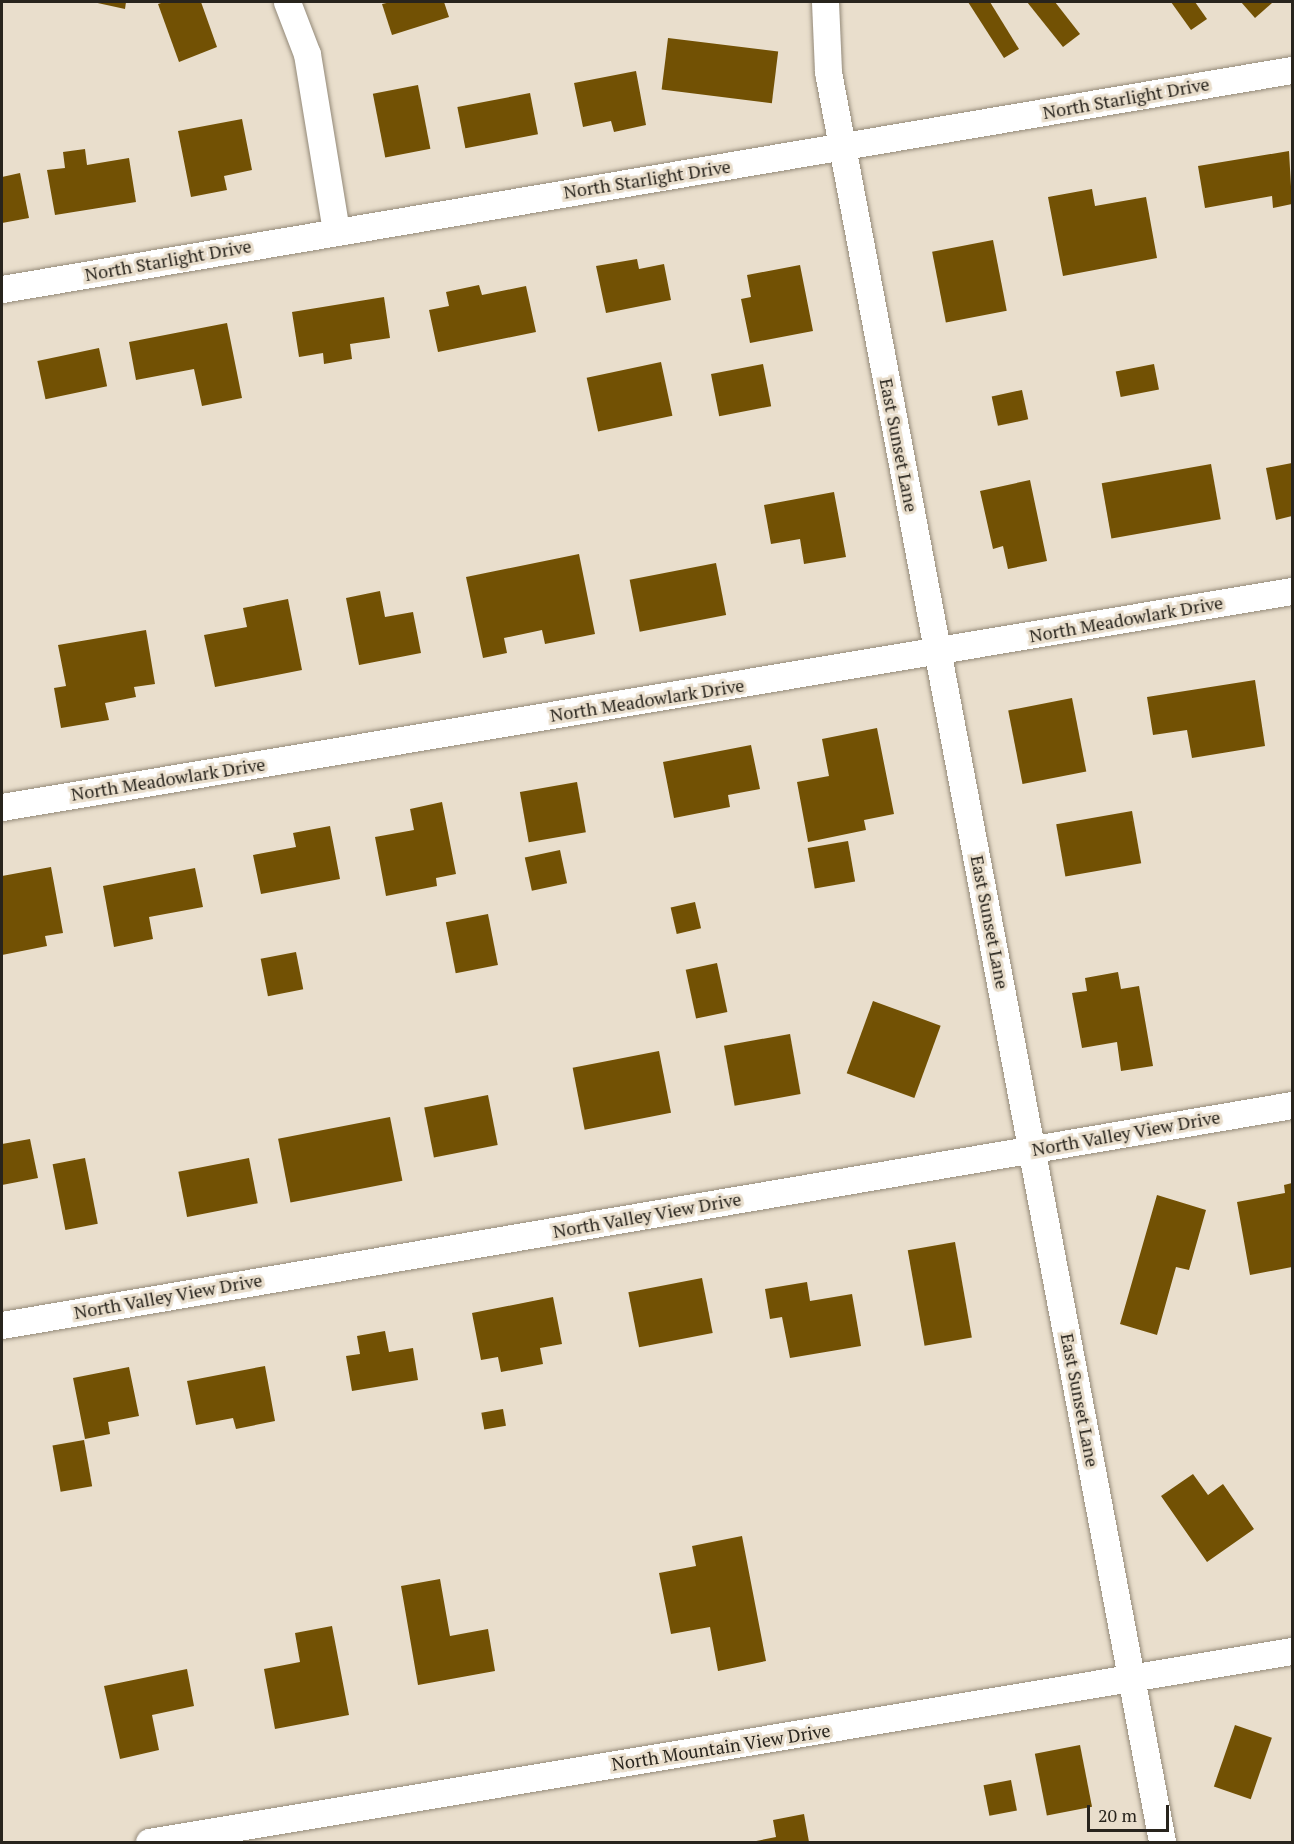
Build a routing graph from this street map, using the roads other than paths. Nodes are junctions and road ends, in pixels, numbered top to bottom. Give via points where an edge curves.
1 (286, 2) edge
2 (825, 2) edge
3 (1293, 70) edge
4 (842, 146) junction
5 (336, 231) junction
6 (2, 289) edge
7 (1293, 591) edge
8 (938, 652) junction
9 (2, 807) edge
10 (1293, 1105) edge
11 (1033, 1149) junction
12 (2, 1324) edge
13 (1293, 1651) edge
14 (1132, 1678) junction
15 (149, 1842) edge
16 (1162, 1842) edge

1 - 5 street via 307,54
2 - 4 street, East Sunset Lane via 828,72
3 - 4 street, North Starlight Drive
4 - 5 street, North Starlight Drive
4 - 8 street, East Sunset Lane
5 - 6 street, North Starlight Drive
7 - 8 street, North Meadowlark Drive
8 - 9 street, North Meadowlark Drive
8 - 11 street, East Sunset Lane
10 - 11 street, North Valley View Drive
11 - 12 street, North Valley View Drive
11 - 14 street, East Sunset Lane
13 - 14 street, North Mountain View Drive
14 - 15 street, North Mountain View Drive
14 - 16 street, East Sunset Lane

